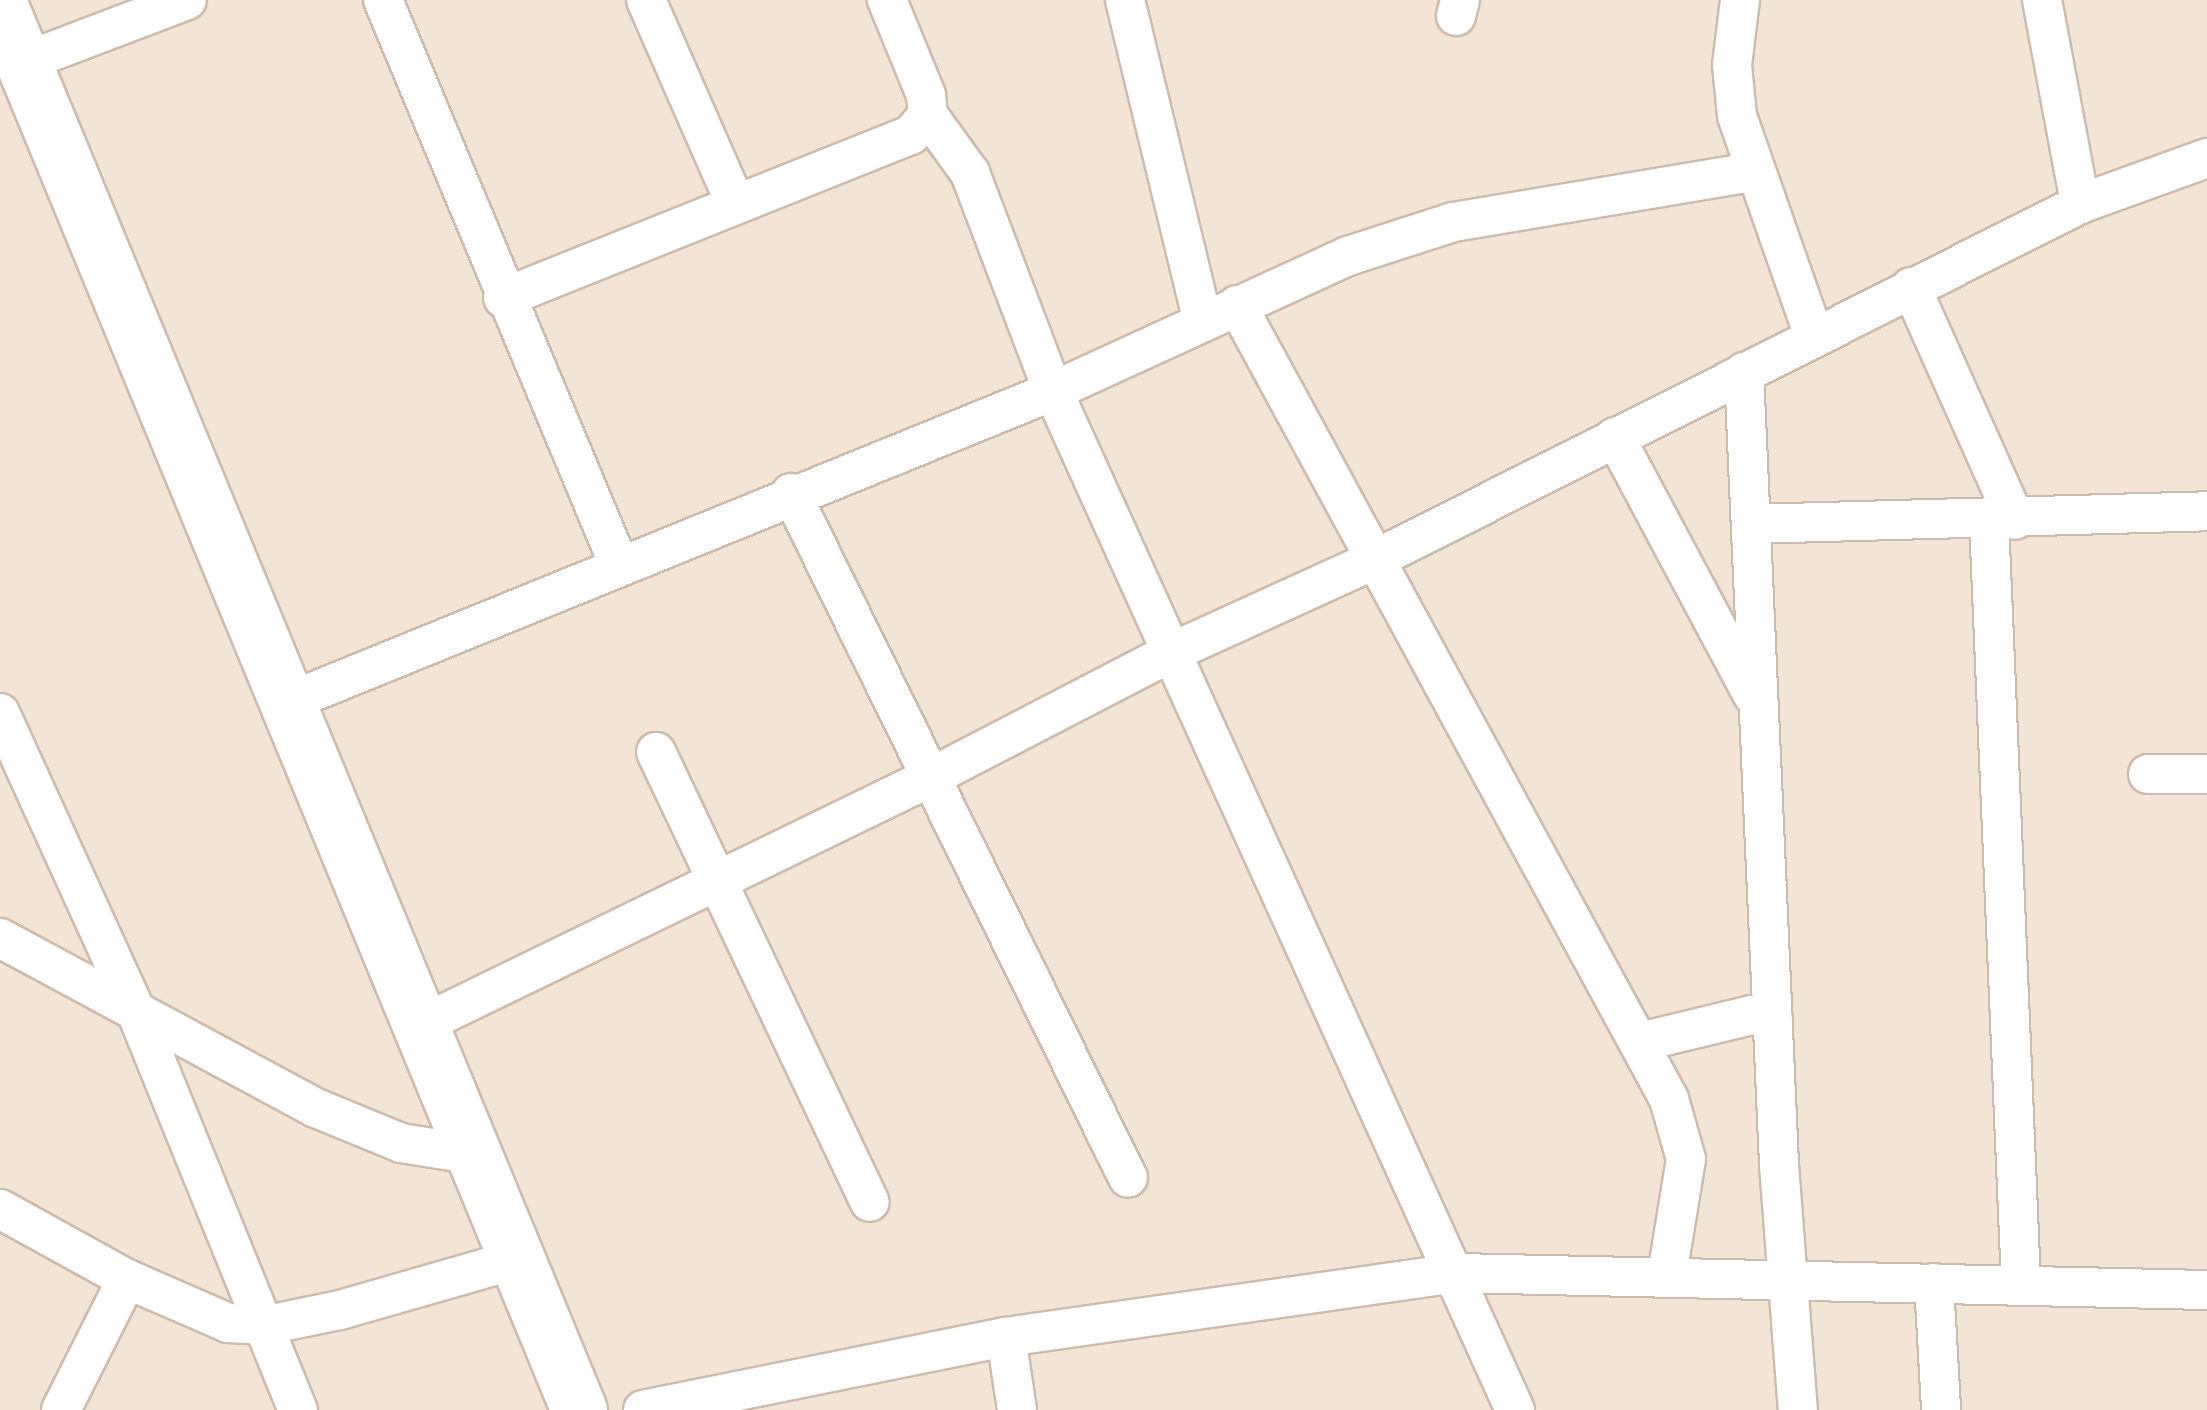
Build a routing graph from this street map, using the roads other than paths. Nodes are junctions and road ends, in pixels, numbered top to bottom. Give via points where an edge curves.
1 (187, 0) edge
2 (382, 0) edge
3 (646, 0) edge
4 (886, 0) edge
5 (1125, 0) edge
6 (1740, 0) edge
7 (2042, 0) edge
8 (0, 6) edge
9 (24, 62) junction
10 (928, 115) junction
11 (2207, 158) edge
12 (1751, 172) junction
13 (735, 203) junction
14 (2080, 204) junction
15 (1911, 287) junction
16 (503, 298) junction
17 (1220, 312) junction
18 (1814, 336) junction
19 (1744, 372) junction
20 (1053, 391) junction
21 (1615, 438) junction
22 (792, 493) junction
23 (2207, 511) edge
24 (2002, 520) junction
25 (1751, 524) junction
26 (1374, 560) junction
27 (619, 565) junction
28 (1170, 653) junction
29 (288, 702) junction
30 (1758, 706) junction
31 (0, 714) edge
32 (656, 752) dead end
33 (2148, 774) dead end
34 (2207, 774) edge
35 (931, 777) junction
36 (716, 882) junction
37 (0, 938) edge
38 (135, 1009) junction
39 (1773, 1018) junction
40 (423, 1024) junction
41 (1640, 1042) junction
42 (476, 1154) junction
43 (1128, 1178) dead end
44 (870, 1202) dead end
45 (0, 1209) edge
46 (518, 1259) junction
47 (1456, 1272) junction
48 (1667, 1275) junction
49 (127, 1279) junction
50 (1786, 1282) junction
51 (1934, 1283) junction
52 (2021, 1284) junction
53 (2207, 1290) edge
54 (266, 1325) junction
55 (1006, 1337) junction
56 (60, 1410) edge
57 (298, 1410) edge
58 (579, 1410) edge
59 (643, 1410) edge
60 (1018, 1410) edge
61 (1516, 1410) edge
62 (1798, 1410) edge
63 (1941, 1410) edge

1 - 9 street
2 - 16 street
3 - 13 street
4 - 10 street
5 - 17 street
6 - 12 street via 1732,65
7 - 14 street
8 - 9 street
9 - 29 street
10 - 13 street via 911,135
10 - 20 street via 970,173
11 - 14 street
12 - 17 street via 1452,222 1348,256
12 - 18 street
13 - 16 street
14 - 15 street
15 - 18 street
15 - 24 street
16 - 27 street
17 - 20 street
17 - 26 street
18 - 19 street
19 - 21 street
19 - 25 street
20 - 22 street
20 - 28 street
21 - 26 street
21 - 30 street
22 - 27 street
22 - 35 street
23 - 24 street
24 - 25 street
24 - 52 street
25 - 30 street
26 - 28 street
26 - 41 street
27 - 29 street
28 - 35 street
28 - 47 street
29 - 40 street
30 - 39 street
31 - 38 street
32 - 36 street
33 - 34 street
35 - 36 street
35 - 43 street
36 - 40 street
36 - 44 street
37 - 38 street
38 - 42 street via 316,1108 401,1143
38 - 54 street
39 - 41 street via 1752,1015
39 - 50 street
40 - 42 street
41 - 48 street via 1669,1100 1686,1158
42 - 46 street
45 - 49 street
46 - 54 street
46 - 58 street
47 - 48 street
47 - 55 street
47 - 61 street
48 - 50 street
49 - 54 street via 228,1323
49 - 56 street
50 - 51 street
50 - 62 street
51 - 52 street
51 - 63 street
52 - 53 street
54 - 57 street
55 - 59 street
55 - 60 street

